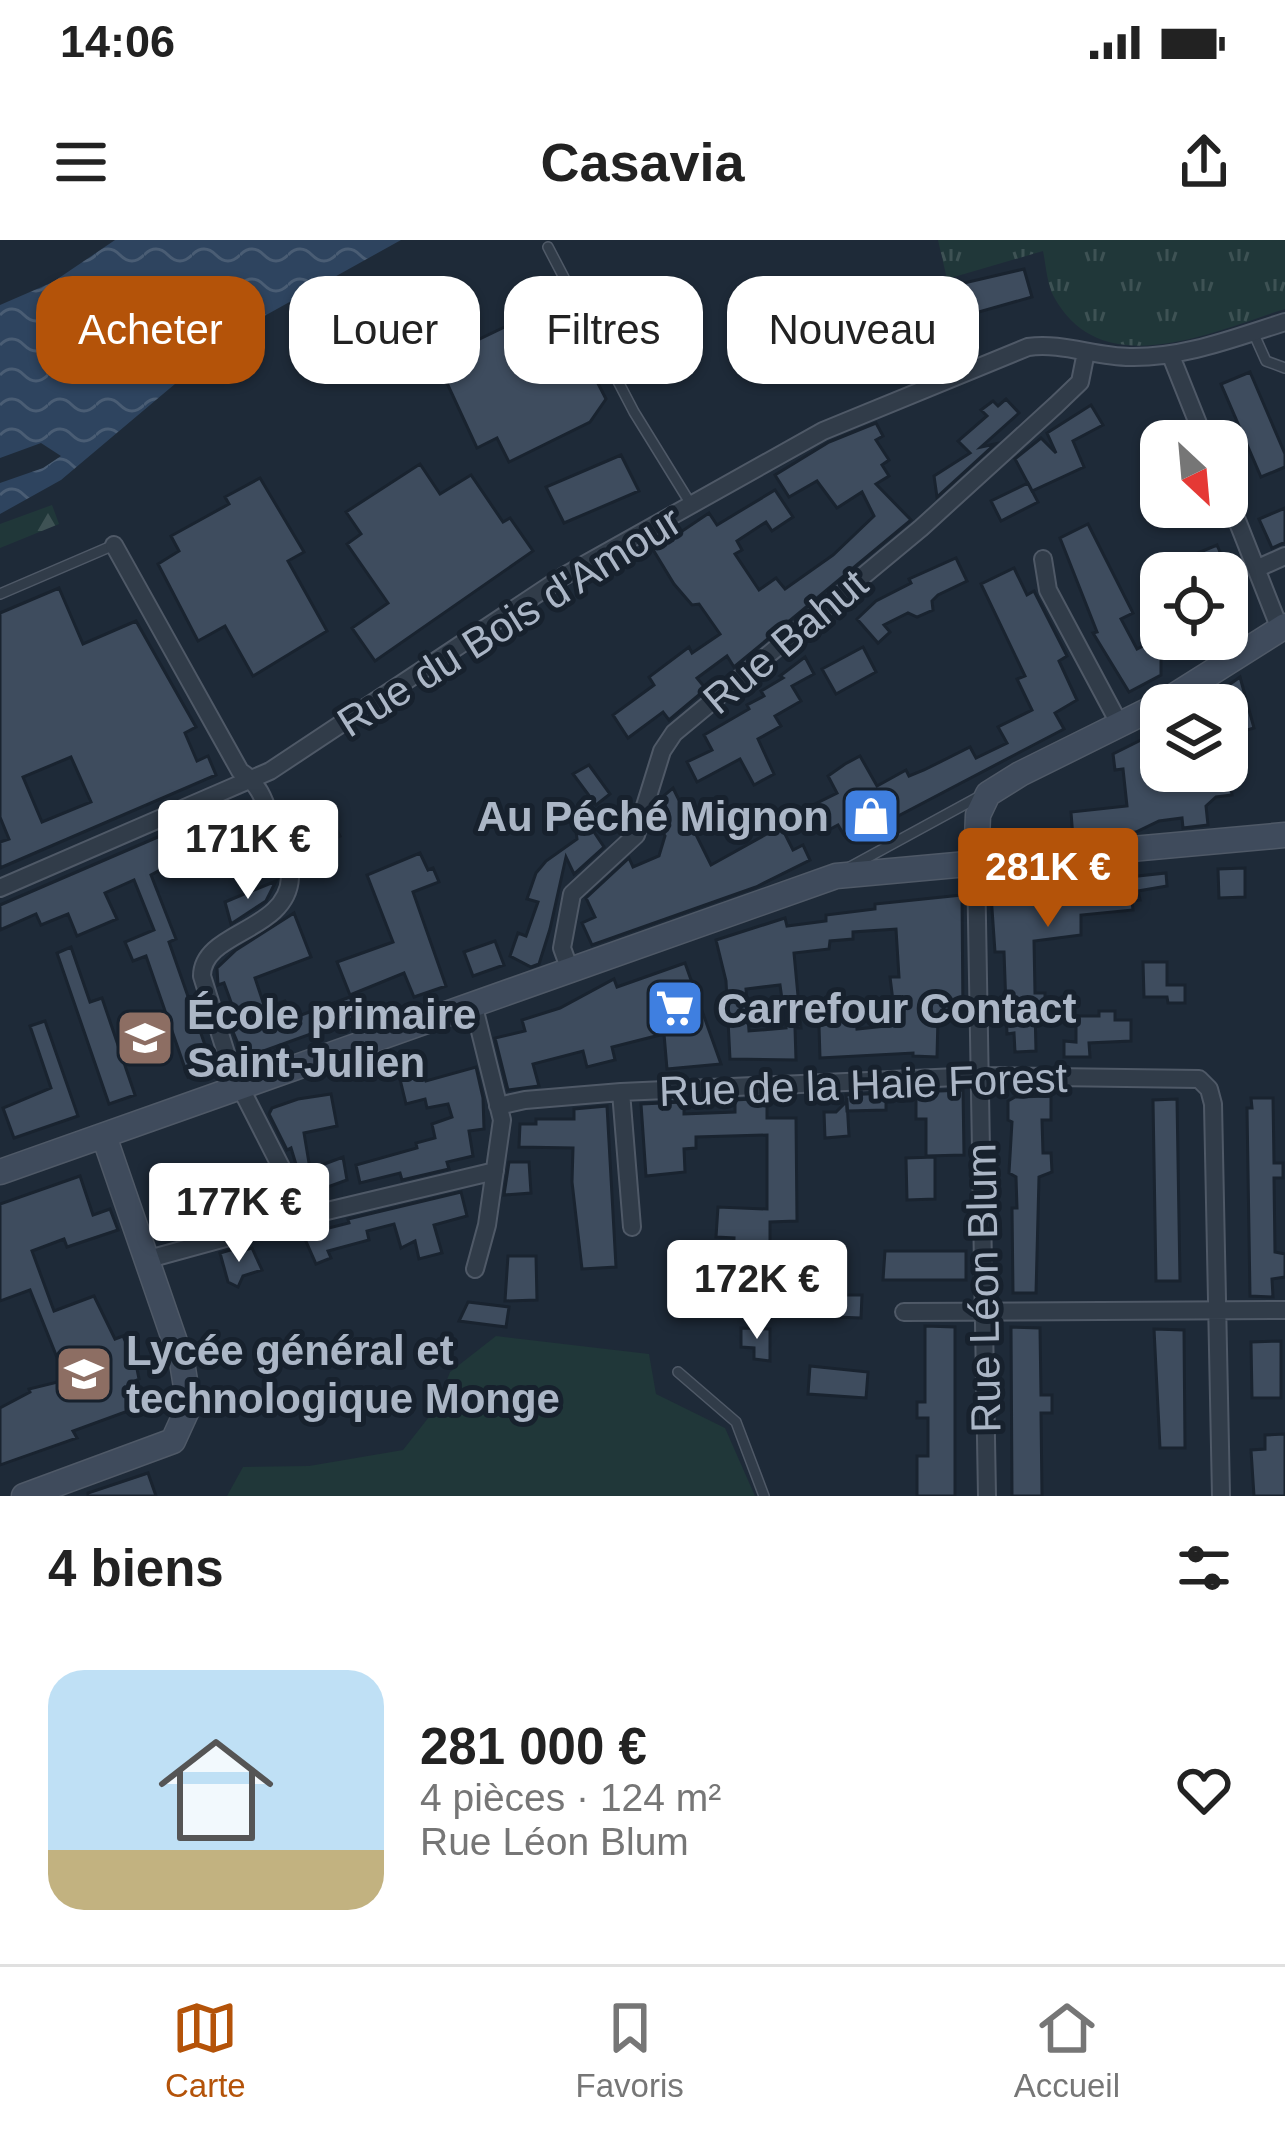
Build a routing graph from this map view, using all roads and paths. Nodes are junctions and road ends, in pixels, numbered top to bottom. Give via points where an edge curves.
1 (548, 247) dead end
2 (1285, 322) edge
3 (1253, 332) junction
4 (1086, 352) junction
5 (1171, 356) junction
6 (1285, 368) edge
7 (1197, 420) edge
8 (692, 506) junction
9 (1240, 528) edge
10 (113, 545) joint
11 (1285, 556) edge
12 (1043, 559) dead end
13 (1256, 568) junction
14 (0, 594) edge
15 (1283, 627) edge
16 (1120, 725) junction
17 (252, 779) junction
18 (988, 794) junction
19 (1285, 835) edge
20 (976, 863) junction
21 (836, 876) junction
22 (0, 888) edge
23 (571, 973) junction
24 (474, 1007) junction
25 (980, 1076) junction
26 (241, 1089) junction
27 (622, 1092) junction
28 (498, 1106) junction
29 (104, 1136) junction
30 (495, 1171) junction
31 (0, 1172) edge
32 (306, 1216) junction
33 (632, 1227) dead end
34 (145, 1260) junction
35 (475, 1269) dead end
36 (1285, 1310) edge
37 (904, 1312) dead end
38 (1220, 1312) junction
39 (982, 1314) junction
40 (678, 1372) dead end
41 (24, 1496) edge
42 (764, 1496) edge
43 (987, 1496) edge
44 (1221, 1496) edge

1 - 8 lane
2 - 3 street, Rue du Bois d'Amour
3 - 5 street, Rue du Bois d'Amour
3 - 6 lane via 1266,361
4 - 5 street, Rue du Bois d'Amour
4 - 8 street, Rue du Bois d'Amour via 1028,347 823,431
4 - 23 street, Rue Bahut via 1080,382 1056,405 674,733 636,835 572,894 562,948
5 - 7 street
8 - 17 street, Rue du Bois d'Amour via 564,576
9 - 13 street
10 - 14 lane
10 - 17 street via 240,771
11 - 13 street
12 - 16 street via 1048,590
13 - 15 street
15 - 16 main road
16 - 18 main road
17 - 22 street, Rue du Bois d'Amour
17 - 26 street via 291,874 285,900 202,965
18 - 20 main road via 978,815
18 - 21 lane
19 - 20 main road
20 - 21 main road
20 - 25 street, Rue Léon Blum
21 - 23 main road
23 - 24 main road
24 - 26 main road
24 - 28 street
25 - 27 street, Rue de la Haie Forest
25 - 38 street, Rue de la Haie Forest via 1199,1079 1209,1088
25 - 39 street, Rue Léon Blum
26 - 29 main road
26 - 32 street
27 - 28 street, Rue de la Haie Forest
27 - 33 street
28 - 30 street
29 - 31 main road
29 - 34 main road
30 - 32 street
30 - 35 street
32 - 34 street
34 - 41 main road via 182,1362 189,1406 182,1428 172,1441
36 - 38 street
37 - 39 street
38 - 39 street
38 - 44 street
39 - 43 street, Rue Léon Blum
40 - 42 lane via 736,1422

